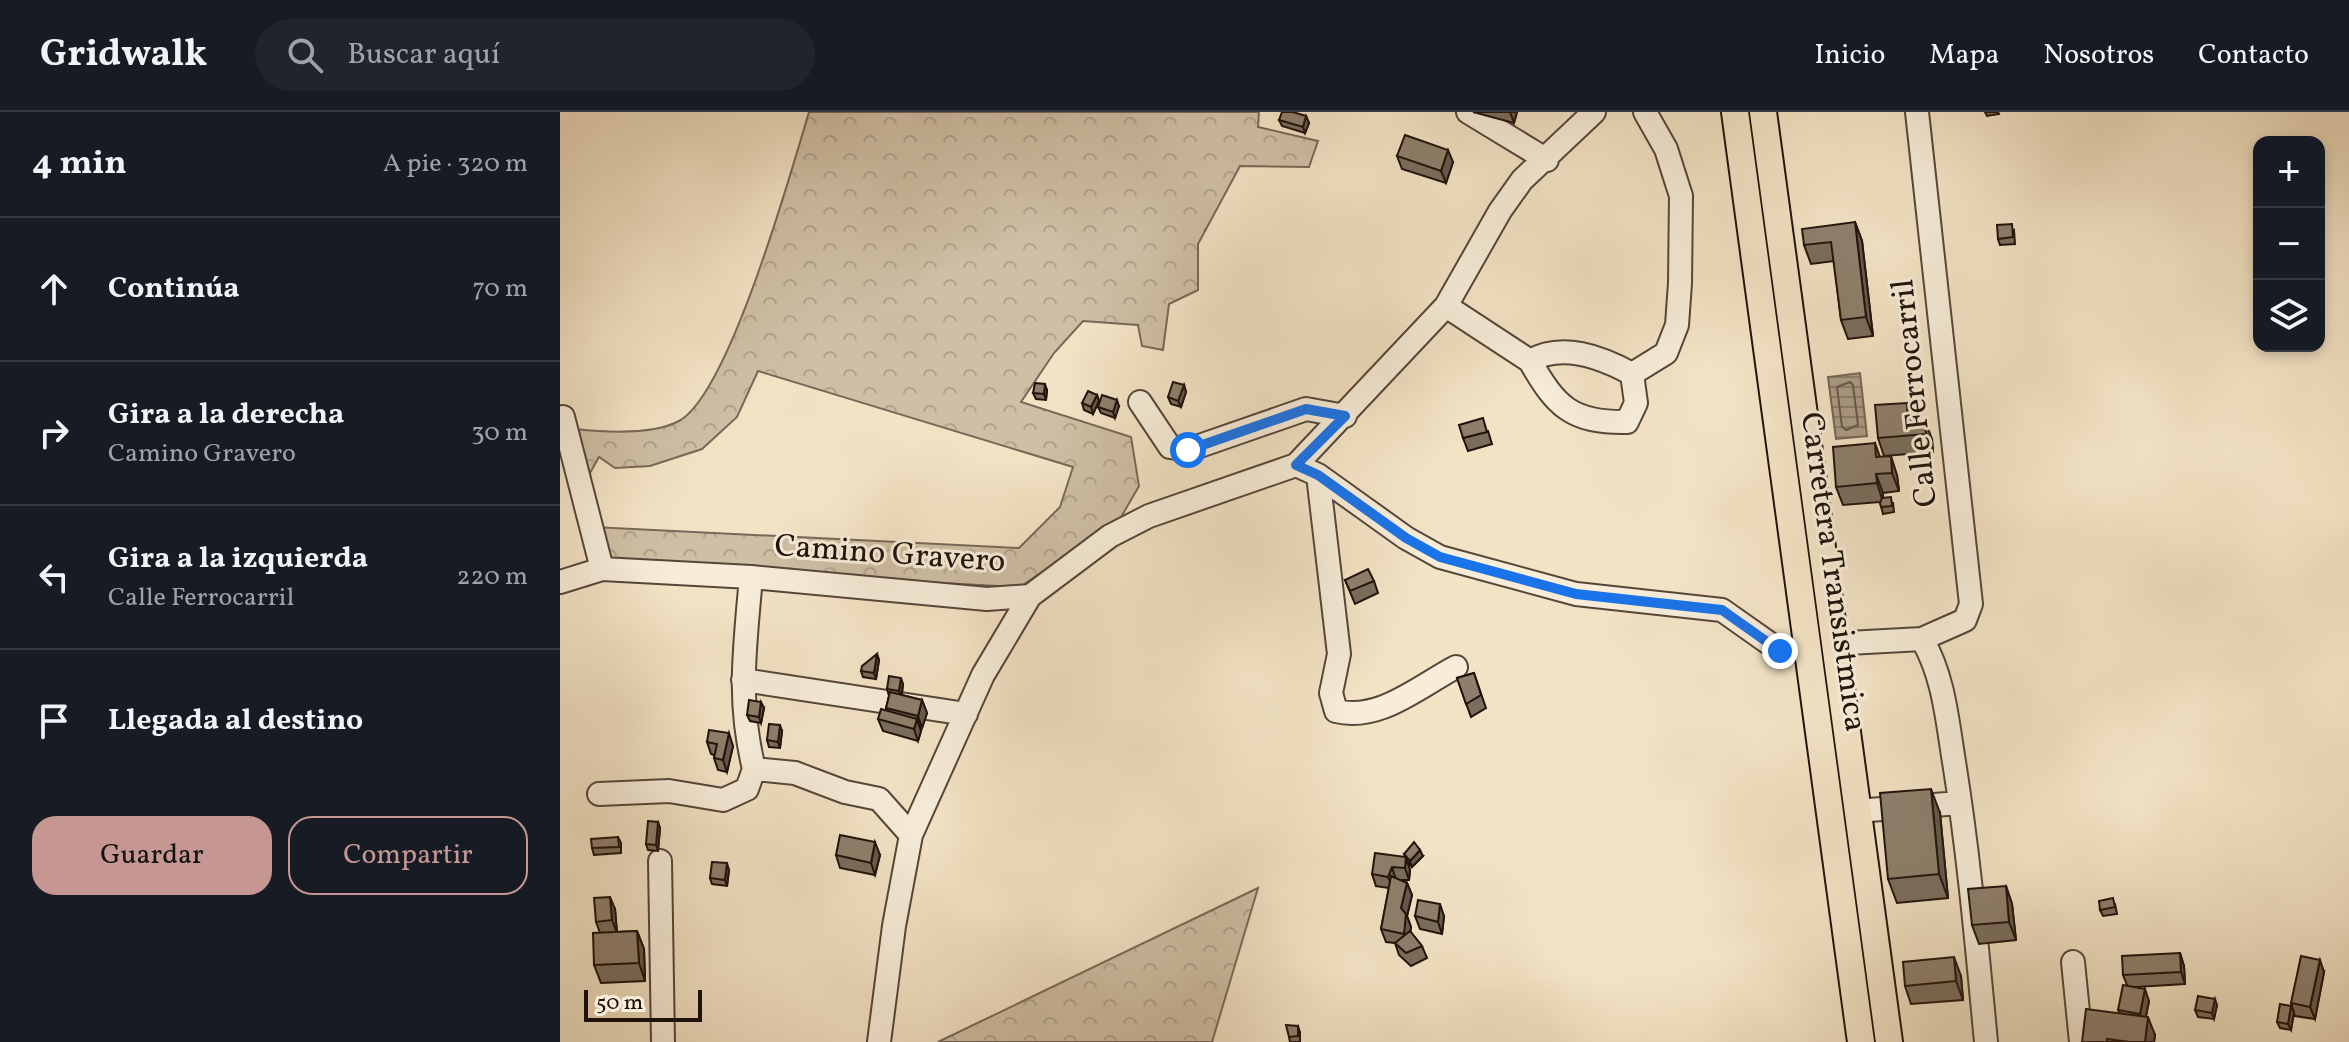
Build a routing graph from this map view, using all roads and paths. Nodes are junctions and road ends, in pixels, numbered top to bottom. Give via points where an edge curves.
1 (1468, 112) edge
2 (1594, 112) edge
3 (1645, 112) edge
4 (1735, 112) edge
5 (1753, 112) edge
6 (1763, 112) edge
7 (1917, 112) edge
8 (1769, 156) junction
9 (1547, 160) junction
10 (1446, 306) junction
11 (1530, 361) junction
12 (1632, 374) junction
13 (1140, 402) dead end
14 (1345, 416) junction
15 (563, 417) dead end
16 (1296, 465) junction
17 (1318, 475) junction
18 (602, 569) junction
19 (751, 577) junction
20 (560, 582) edge
21 (1030, 596) junction
22 (1922, 639) junction
23 (1848, 643) dead end
24 (1780, 651) dead end
25 (1456, 667) dead end
26 (743, 680) junction
27 (966, 714) junction
28 (754, 769) junction
29 (599, 794) dead end
30 (1960, 803) junction
31 (1856, 811) junction
32 (911, 835) junction
33 (660, 861) dead end
34 (2073, 962) dead end
35 (663, 1042) edge
36 (879, 1042) edge
37 (1861, 1042) edge
38 (1889, 1042) edge
39 (1986, 1042) edge
40 (2081, 1042) edge

1 - 9 street
2 - 9 street, Camino Gravero
3 - 12 street via 1666,149 1681,196 1680,283 1677,325 1666,353
4 - 37 main road, Carretera Transistmica
5 - 8 main road via 1756,133
6 - 8 main road, Carretera Transistmica
7 - 22 street, Calle Ferrocarril via 1971,604 1965,620
8 - 31 main road, Carretera Transistmica
9 - 10 street, Camino Gravero via 1522,180 1500,211
10 - 11 street
10 - 14 street, Camino Gravero
11 - 12 street via 1545,352 1574,353
11 - 12 street via 1567,411 1598,423 1627,422 1636,403
13 - 14 street via 1170,447 1188,450 1306,409
14 - 16 street, Camino Gravero
15 - 18 street
16 - 17 street
16 - 21 street, Camino Gravero via 1149,516 1110,536
17 - 24 street via 1440,557 1576,594 1722,610
17 - 25 street via 1339,654 1331,693 1336,711 1357,716 1405,697
18 - 19 street, Camino Gravero
18 - 20 street, Camino Gravero
19 - 21 street, Camino Gravero via 987,599
19 - 26 street
21 - 27 street
22 - 23 street, Calle Ferrocarril
22 - 30 street via 1937,665
26 - 27 street
26 - 28 street via 743,727
27 - 32 street
28 - 29 street via 747,789 723,800 669,791
28 - 32 street via 795,773 879,799
30 - 31 street
30 - 39 street
31 - 38 main road, Carretera Transistmica
32 - 36 street
33 - 35 street
34 - 40 street

